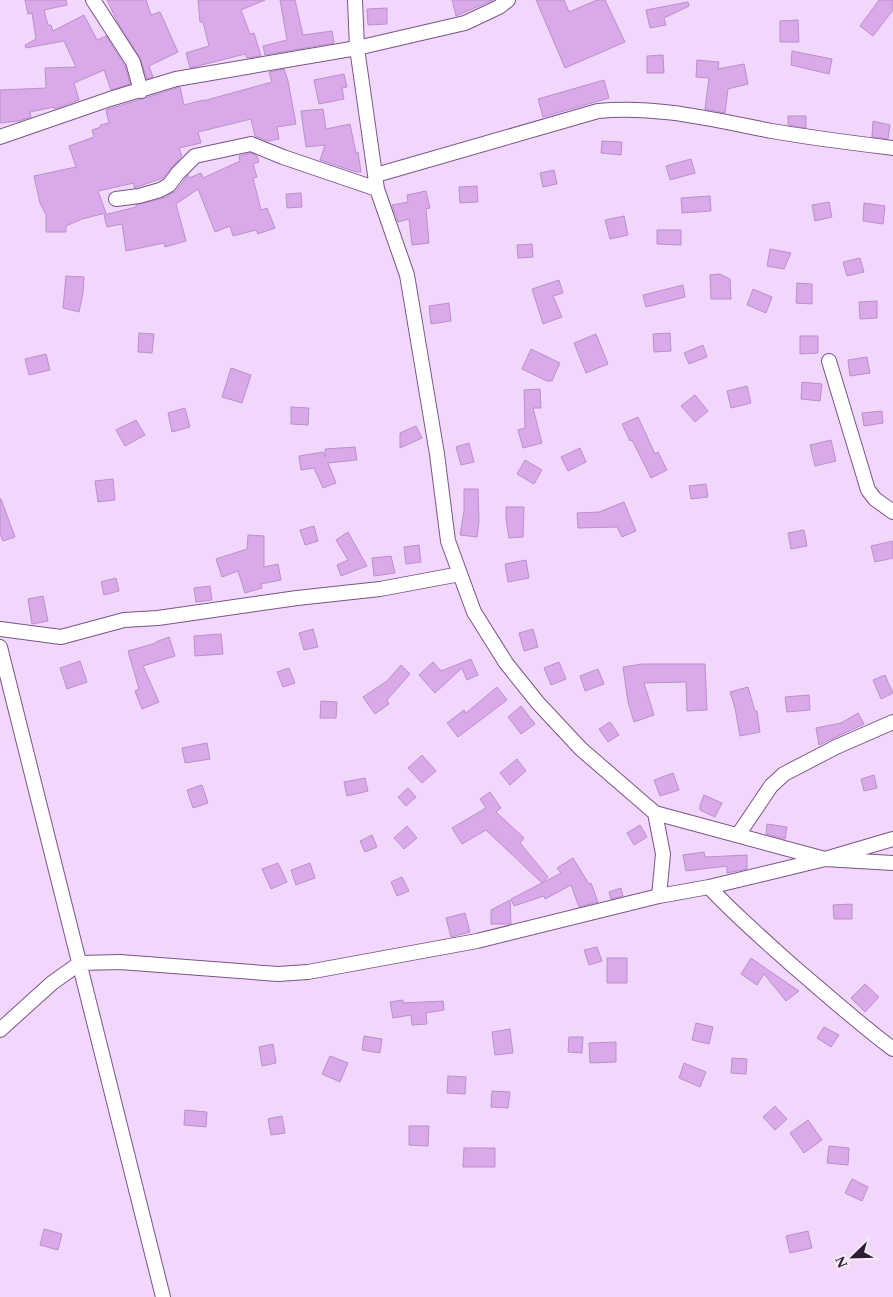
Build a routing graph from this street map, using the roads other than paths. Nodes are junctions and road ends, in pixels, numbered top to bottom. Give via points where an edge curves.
1 (93, 0) edge
2 (355, 0) edge
3 (508, 0) edge
4 (357, 48) junction
5 (141, 91) junction
6 (0, 137) edge
7 (893, 148) edge
8 (376, 175) junction
9 (377, 189) junction
10 (116, 199) dead end
11 (829, 362) dead end
12 (893, 512) edge
13 (460, 574) junction
14 (0, 629) edge
15 (0, 647) edge
16 (893, 722) edge
17 (655, 813) junction
18 (738, 835) junction
19 (893, 839) edge
20 (825, 859) junction
21 (893, 863) edge
22 (709, 887) junction
23 (659, 896) junction
24 (80, 963) junction
25 (0, 1030) edge
26 (893, 1049) edge
27 (163, 1297) edge

1 - 5 street via 133,62
2 - 4 street
3 - 4 street via 465,23
4 - 5 street via 176,79
4 - 8 street
5 - 6 street
7 - 8 street via 774,131 682,113 618,109 598,111
8 - 9 street
9 - 10 street via 251,144 195,156 169,185 160,190
9 - 13 street via 407,275 448,541
11 - 12 street via 868,490
13 - 14 street via 380,589 124,620 61,637
13 - 17 street via 474,612 506,662 538,703 581,749
15 - 24 street
16 - 18 street via 784,774 771,786
17 - 18 street
17 - 23 street via 662,854
18 - 20 street
19 - 20 street
20 - 21 street
20 - 22 street
22 - 23 street
22 - 26 street via 733,913
23 - 24 street via 477,941 308,972 278,974 120,962
24 - 25 street via 52,983
24 - 27 street

